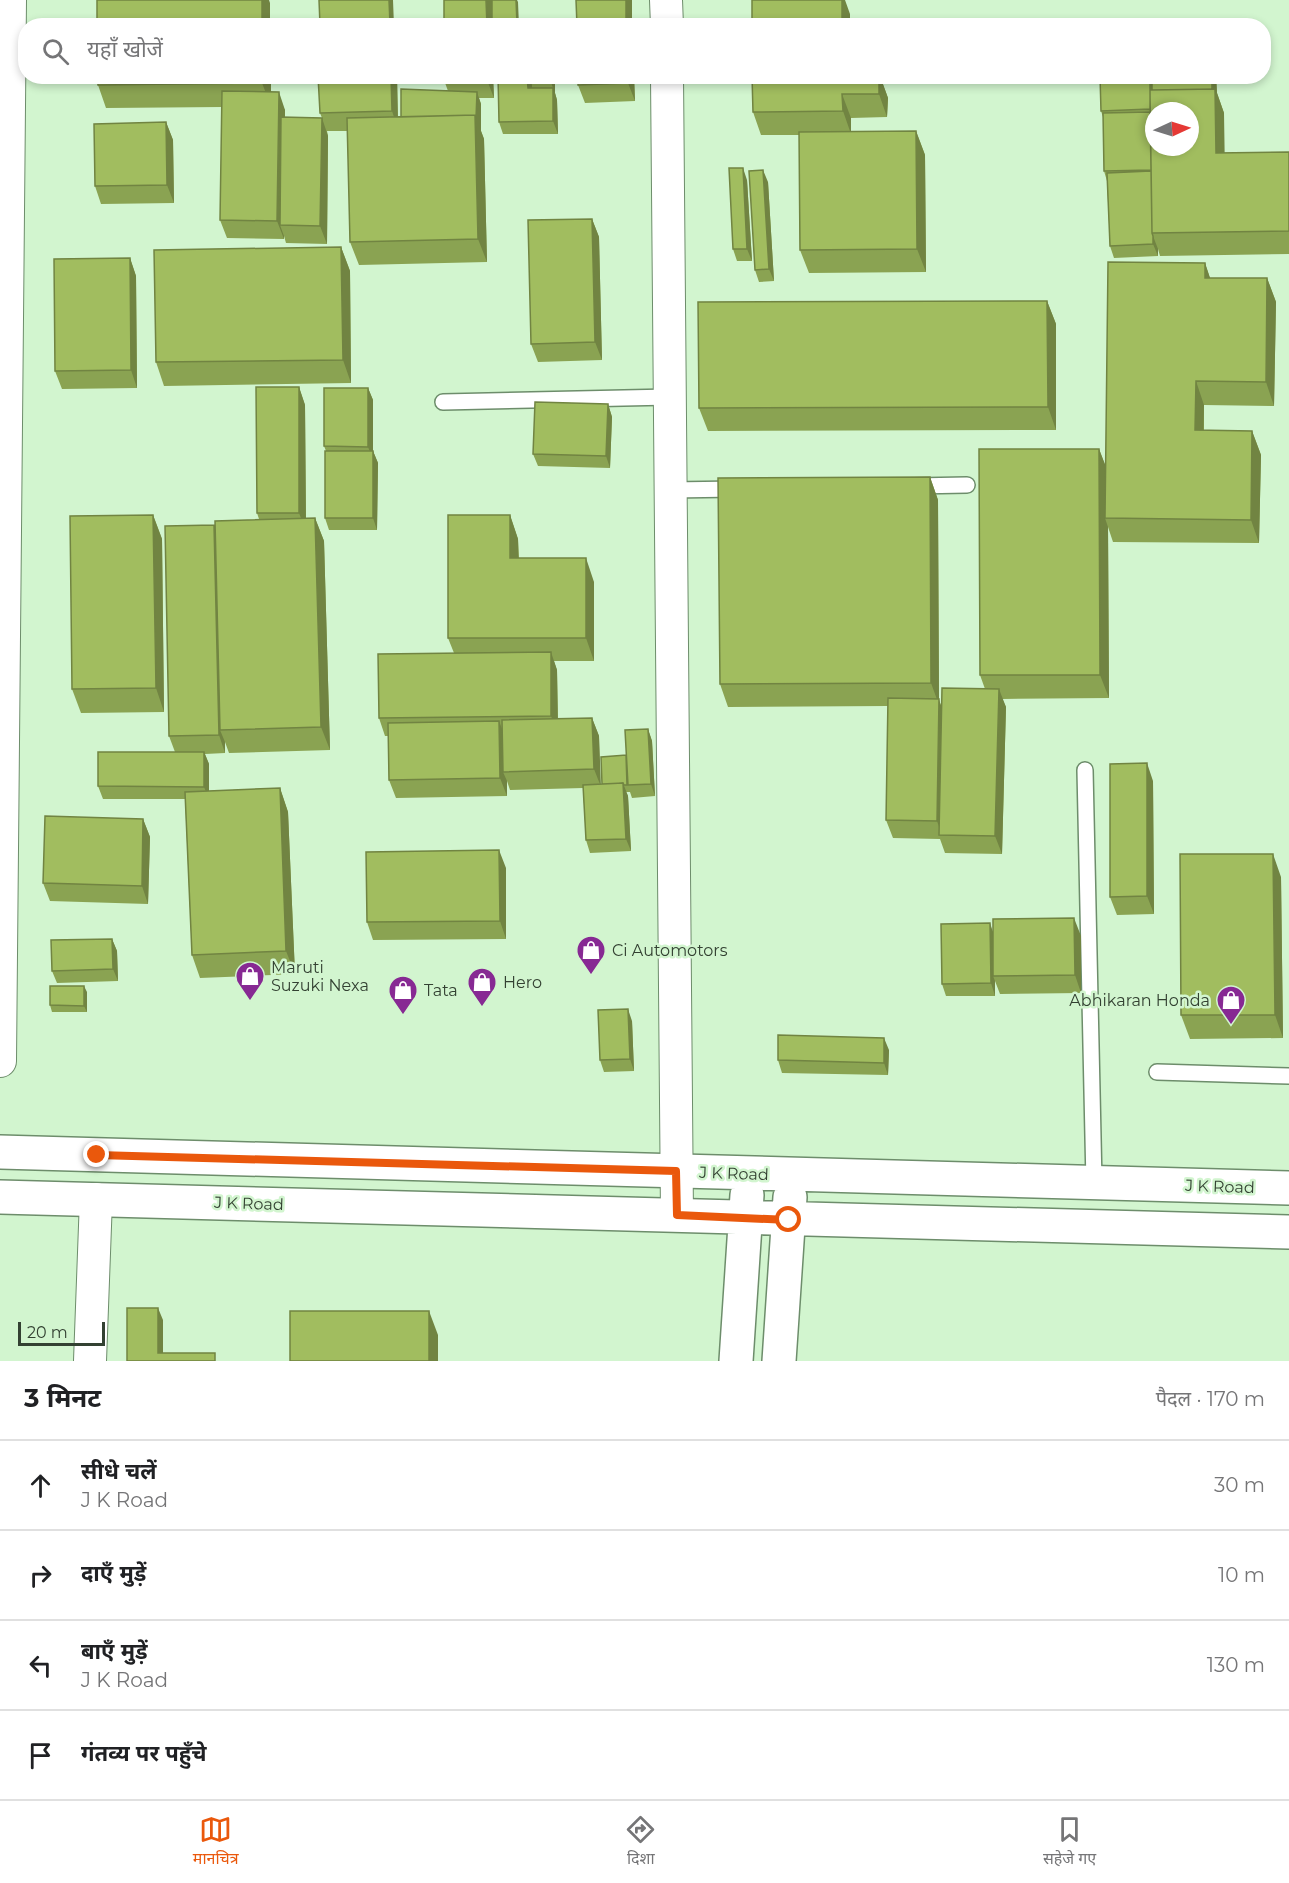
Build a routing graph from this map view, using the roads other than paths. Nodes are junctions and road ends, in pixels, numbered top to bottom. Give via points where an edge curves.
1 (10, 0) edge
2 (666, 0) edge
3 (666, 18) edge
4 (667, 84) edge
5 (670, 397) junction
6 (443, 402) dead end
7 (967, 485) dead end
8 (896, 486) edge
9 (754, 489) edge
10 (671, 490) junction
11 (1085, 770) dead end
12 (0, 1061) edge
13 (1157, 1072) dead end
14 (1289, 1076) edge
15 (0, 1152) edge
16 (676, 1171) junction
17 (747, 1173) junction
18 (790, 1174) junction
19 (1094, 1183) junction
20 (1289, 1188) edge
21 (0, 1197) edge
22 (96, 1199) junction
23 (677, 1215) junction
24 (746, 1217) junction
25 (789, 1219) junction
26 (1289, 1232) edge
27 (90, 1361) edge
28 (736, 1361) edge
29 (779, 1361) edge

1 - 12 street
2 - 3 street
4 - 5 street
5 - 6 lane
5 - 10 street
7 - 8 lane
9 - 10 lane
10 - 16 street
11 - 19 lane
13 - 14 lane
15 - 16 main road, J K Road
16 - 17 main road, J K Road
16 - 23 street
17 - 18 main road, J K Road
17 - 24 main road
18 - 19 main road, J K Road
18 - 25 main road
19 - 20 main road, J K Road
21 - 22 main road, J K Road
22 - 23 main road, J K Road
22 - 27 street
23 - 24 main road, J K Road
24 - 25 main road, J K Road
24 - 28 main road
25 - 26 main road, J K Road
25 - 29 main road

